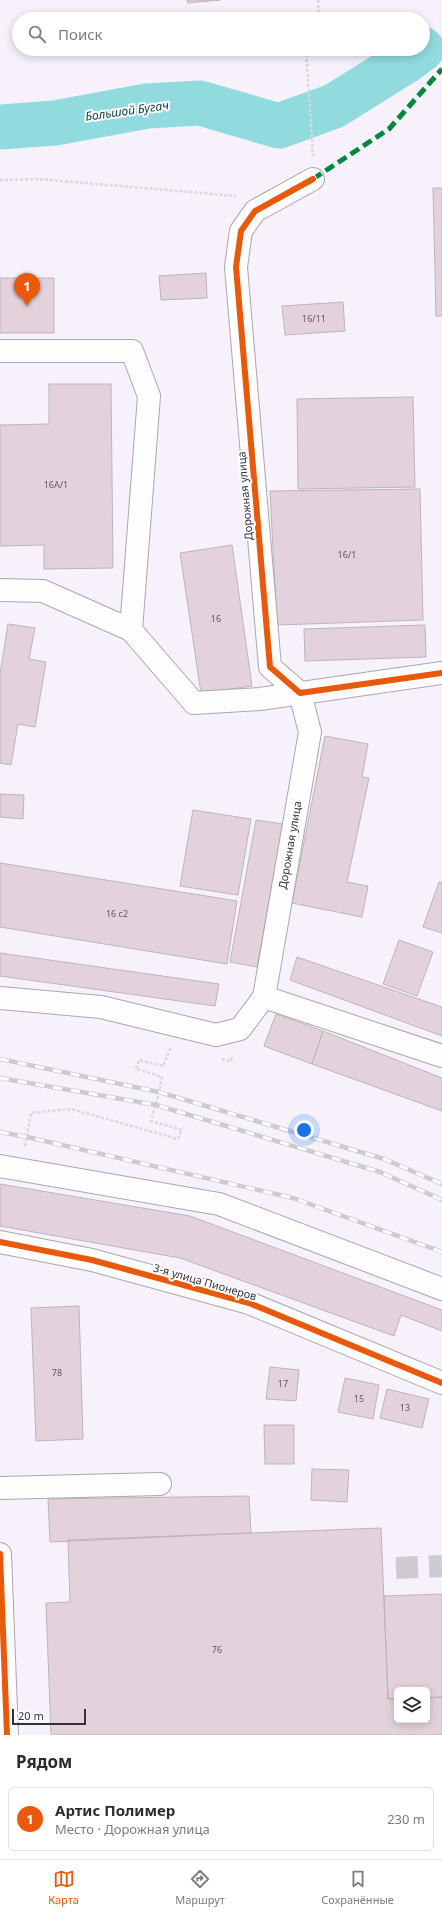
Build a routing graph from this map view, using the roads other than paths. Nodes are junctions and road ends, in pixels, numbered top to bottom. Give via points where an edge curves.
1 (314, 179) road end
2 (0, 351) edge
3 (0, 590) edge
4 (131, 630) junction
5 (442, 673) edge
6 (300, 693) junction
7 (264, 997) junction
8 (0, 998) edge
9 (442, 1056) edge
10 (0, 1166) edge
11 (0, 1242) edge
12 (442, 1289) edge
13 (442, 1383) edge
14 (160, 1484) dead end
15 (0, 1488) edge
16 (0, 1554) edge
17 (2, 1642) edge
18 (8, 1735) edge

1 - 6 street, Дорожная улица via 255,211 241,231 236,267 270,667
2 - 4 street via 132,351 149,396
3 - 4 street via 43,591
4 - 6 street via 194,703 260,699
5 - 6 street
6 - 7 street, Дорожная улица via 310,732
7 - 8 street, Дорожная улица via 240,1029 216,1035 101,1007
7 - 9 street
10 - 12 street via 219,1204
11 - 13 street, 3-я улица Пионеров via 92,1260 249,1304
14 - 15 street
16 - 17 street
17 - 18 street

